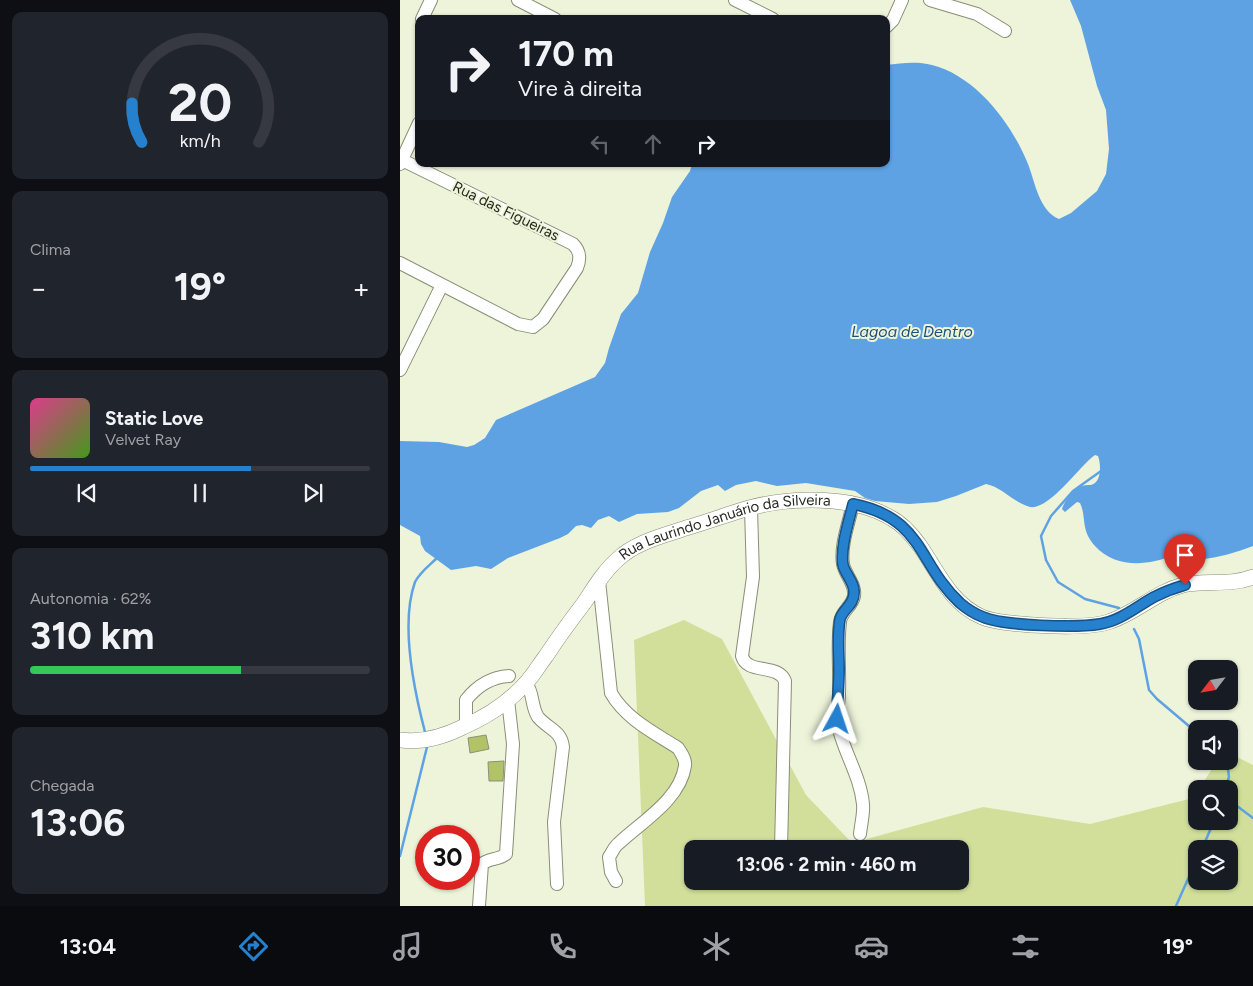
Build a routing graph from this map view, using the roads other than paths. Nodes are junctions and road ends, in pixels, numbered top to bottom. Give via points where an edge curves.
1 (431, 0) edge
2 (518, 0) edge
3 (735, 0) edge
4 (902, 0) edge
5 (930, 0) edge
6 (424, 15) edge
7 (547, 15) edge
8 (764, 15) edge
9 (890, 23) edge
10 (1005, 31) dead end
11 (415, 132) edge
12 (401, 162) edge
13 (400, 263) edge
14 (442, 284) junction
15 (400, 370) edge
16 (853, 504) junction
17 (751, 508) junction
18 (1253, 577) edge
19 (599, 581) junction
20 (509, 676) dead end
21 (526, 683) junction
22 (508, 700) junction
23 (466, 726) junction
24 (400, 740) edge
25 (860, 834) dead end
26 (781, 840) edge
27 (616, 881) dead end
28 (557, 884) dead end
29 (479, 906) edge

1 - 6 street
2 - 7 street
3 - 8 street
4 - 9 street
5 - 10 street via 977,14
11 - 12 street
12 - 14 street, Rua das Figueiras via 573,244 579,253 577,268 543,319 532,327 518,324
13 - 14 street
14 - 15 street
16 - 17 main road, Rua Laurindo Januário da Silveira via 794,501
16 - 18 main road, Rua Laurindo Januário da Silveira via 883,514 902,525 954,596 983,618 996,621 1056,626 1100,624 1119,618 1174,588 1197,583 1238,582
16 - 25 street via 843,561 854,594 840,622 837,719 842,741 857,776 863,805
17 - 19 main road, Rua Laurindo Januário da Silveira via 640,545 618,559
17 - 26 street via 753,577 742,656 748,665 778,673 785,682
19 - 21 main road, Rua Laurindo Januário da Silveira
19 - 27 street via 611,693 629,716 678,748 686,765 669,798 616,845 609,857
20 - 23 street via 490,680 474,689 466,700
21 - 22 main road, Rua Laurindo Januário da Silveira
21 - 28 street via 532,693 536,714 562,738 564,747 554,822
22 - 23 main road, Rua Laurindo Januário da Silveira
22 - 29 street via 513,744 506,854 482,864
23 - 24 main road, Rua Laurindo Januário da Silveira via 438,738

